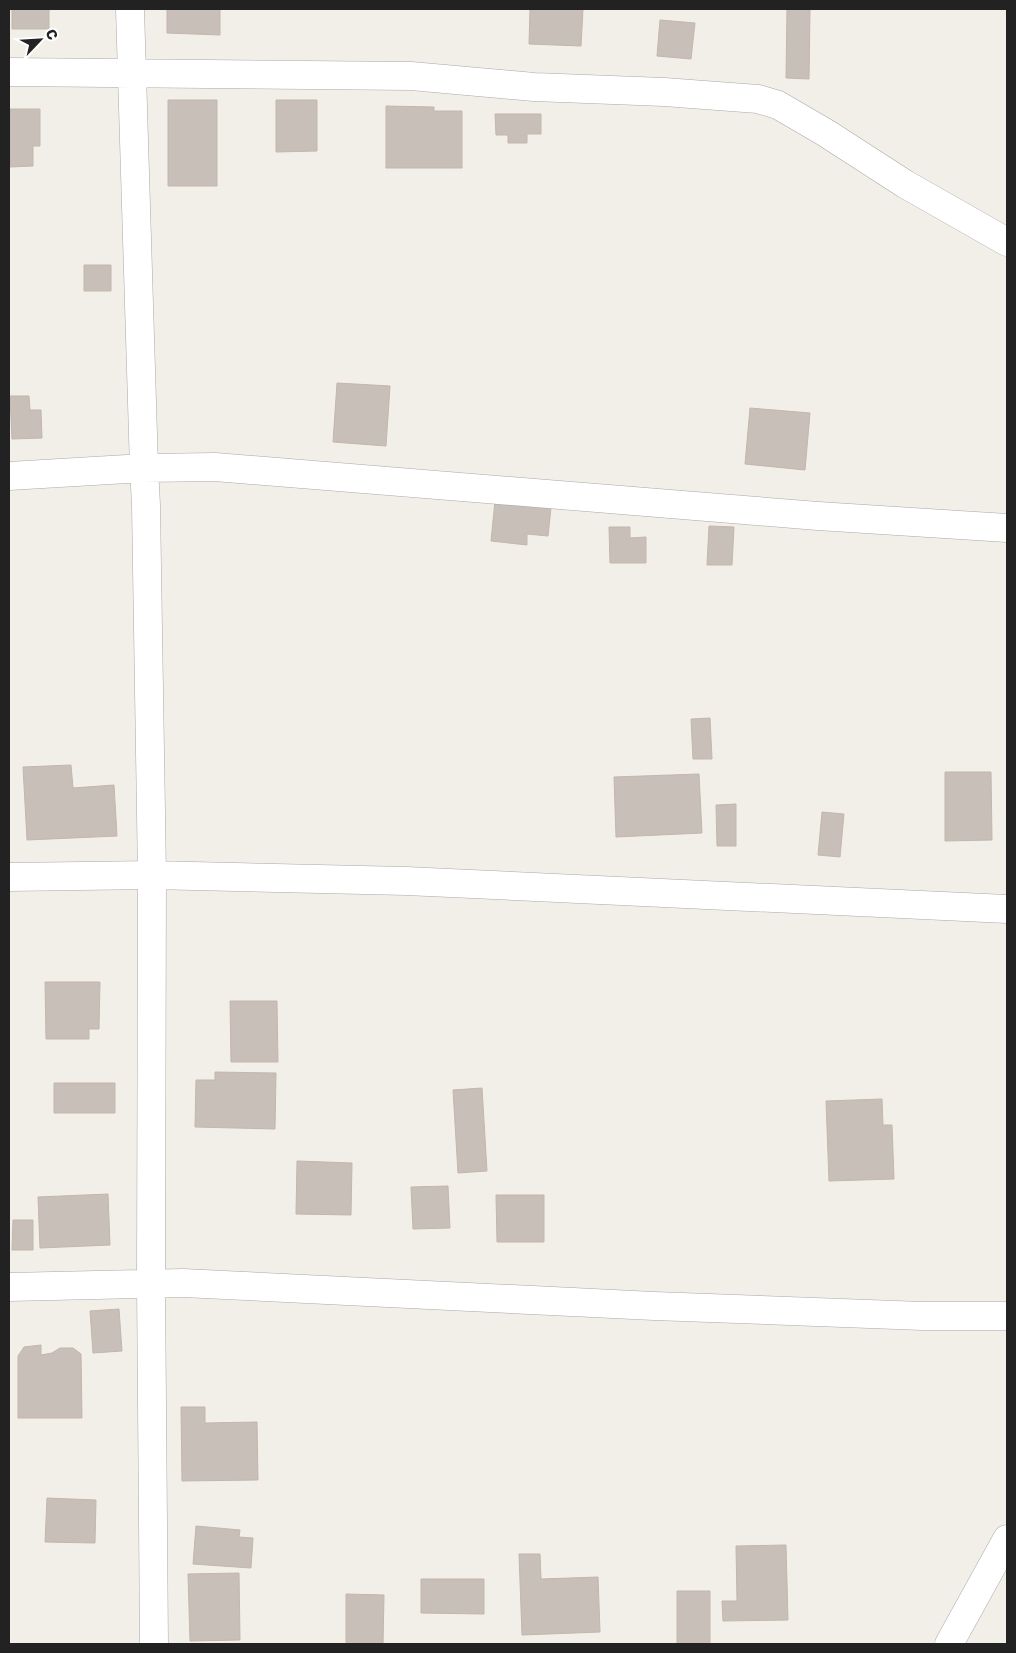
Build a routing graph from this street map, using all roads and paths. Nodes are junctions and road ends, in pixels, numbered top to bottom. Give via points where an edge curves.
1 (130, 9) edge
2 (9, 72) edge
3 (132, 74) junction
4 (1007, 242) edge
5 (144, 468) junction
6 (9, 476) edge
7 (1007, 528) edge
8 (152, 875) junction
9 (9, 877) edge
10 (1007, 908) edge
11 (151, 1284) junction
12 (9, 1287) edge
13 (1007, 1316) edge
14 (1007, 1539) edge
15 (154, 1644) edge
16 (949, 1644) edge

1 - 3 street
2 - 3 street
3 - 4 street via 411,76 534,87 758,99 818,128 904,184
3 - 5 street
5 - 6 street
5 - 7 street via 215,467 818,516
5 - 8 street
8 - 9 street
8 - 10 street via 416,882
8 - 11 street
11 - 12 street
11 - 13 street via 654,1306
11 - 15 street
14 - 16 street

